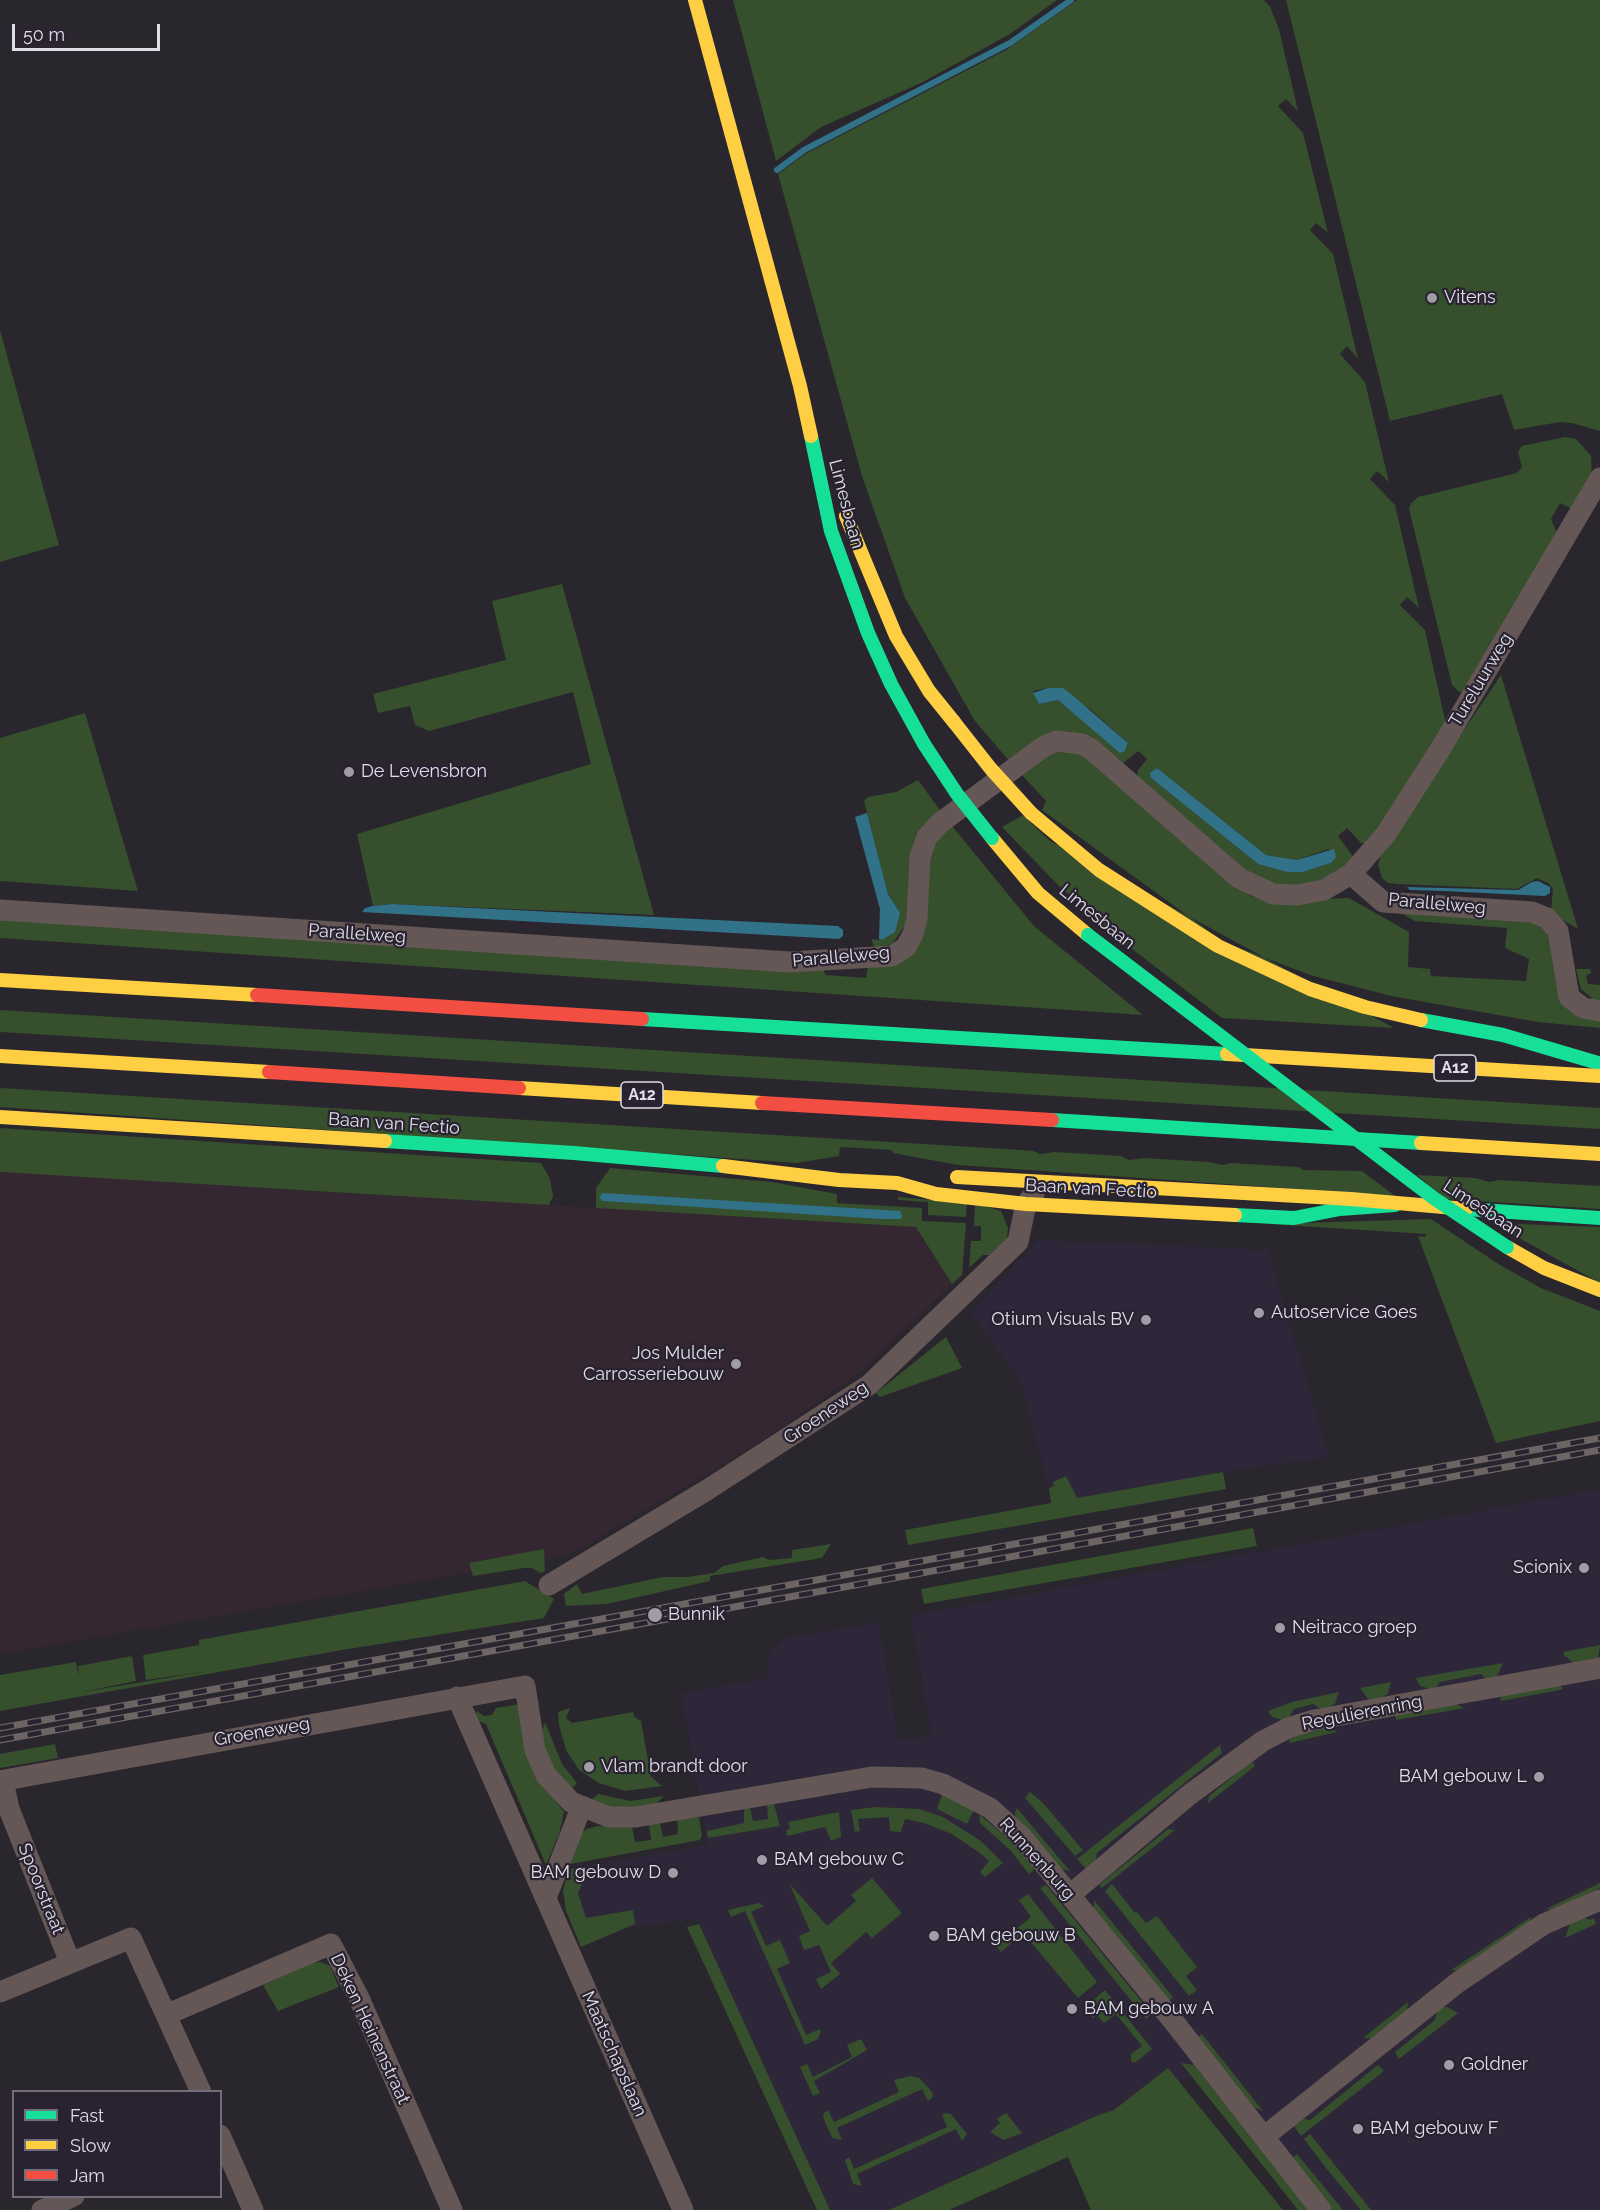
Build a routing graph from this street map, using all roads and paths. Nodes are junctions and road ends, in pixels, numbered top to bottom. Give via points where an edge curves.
1 (695, 0) edge
2 (800, 386) junction
3 (1600, 478) edge
4 (1351, 874) junction
5 (0, 910) edge
6 (0, 980) edge
7 (1600, 1011) edge
8 (0, 1056) edge
9 (1600, 1064) edge
10 (1600, 1076) edge
11 (0, 1117) edge
12 (1600, 1154) edge
13 (786, 1172) junction
14 (1045, 1183) junction
15 (1026, 1204) junction
16 (1395, 1205) junction
17 (1600, 1218) edge
18 (1600, 1290) edge
19 (549, 1585) dead end
20 (1600, 1668) edge
21 (525, 1686) joint
22 (457, 1697) junction
23 (1, 1781) edge
24 (581, 1808) junction
25 (1070, 1895) junction
26 (546, 1898) junction
27 (1600, 1900) edge
28 (70, 1962) junction
29 (0, 1992) edge
30 (168, 2014) junction
31 (201, 2090) edge
32 (1265, 2136) junction
33 (222, 2140) edge
34 (69, 2198) edge
35 (42, 2210) edge
36 (253, 2210) edge
37 (452, 2210) edge
38 (682, 2210) edge
39 (1321, 2210) edge

1 - 2 main road, Limesbaan
2 - 9 main road, Limesbaan / A12, bridge via 835,488 896,636 929,691 1031,813 1099,870 1218,946 1310,989 1365,1007 1503,1035
2 - 18 main road, Limesbaan, bridge via 831,531 891,684 957,794 1038,893 1435,1199 1544,1268
3 - 4 street, Tureluurweg via 1435,758 1386,834
4 - 5 street, Parallelweg via 1324,890 1297,896 1273,894 1239,878 1091,749 1056,741 940,823 927,837 920,857 913,934 906,947 892,956 790,962
4 - 7 street, Parallelweg via 1383,902 1532,912 1547,918 1558,931 1569,997 1583,1008
6 - 10 main road, A12
8 - 12 main road, A12
11 - 13 main road, Baan van Fectio via 562,1152
13 - 14 main road, Baan van Fectio via 849,1170
13 - 15 main road, Baan van Fectio via 897,1183 936,1194
14 - 15 street
14 - 16 main road, Baan van Fectio via 1351,1199
15 - 16 main road, Baan van Fectio via 1294,1218 1340,1209
15 - 19 street, Groeneweg via 1018,1242 869,1385 707,1490
16 - 17 main road, Baan van Fectio
20 - 25 street, Regulierenring via 1288,1728 1263,1741 1188,1795
21 - 22 street, Groeneweg
21 - 24 street, Runnenburg via 540,1764 562,1796
22 - 23 street, Groeneweg
22 - 26 street, Maatschapslaan
23 - 28 street, Spoorstraat
24 - 25 street, Runnenburg via 609,1817 636,1817 849,1780 922,1778 960,1791 990,1808 1022,1837
24 - 26 street
25 - 32 street, Runnenburg
26 - 38 street, Maatschapslaan
27 - 32 street via 1544,1924 1457,1983
28 - 29 street
28 - 30 street via 132,1938
30 - 31 street
30 - 37 street, Deken Heinenstraat via 331,1944
32 - 39 street, Runnenburg
33 - 36 street
34 - 35 street

